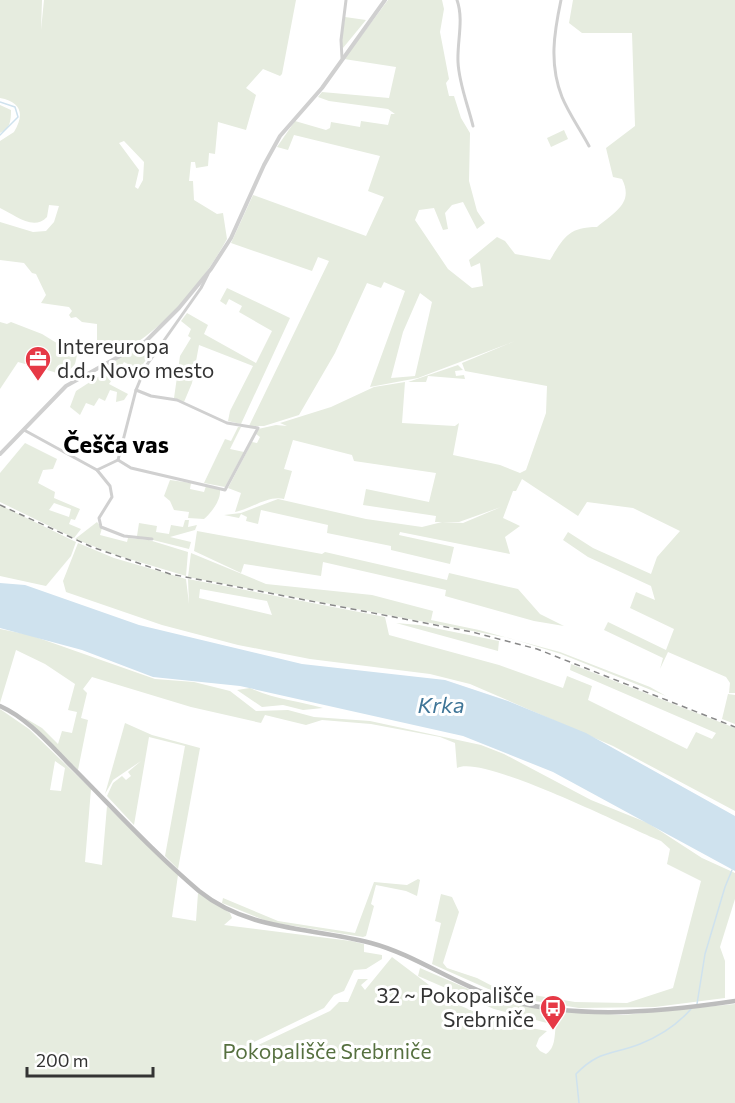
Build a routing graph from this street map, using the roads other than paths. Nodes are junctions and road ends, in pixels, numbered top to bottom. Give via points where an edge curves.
1 (346, 0) edge
2 (385, 0) edge
3 (457, 0) edge
4 (561, 0) edge
5 (342, 58) junction
6 (473, 126) dead end
7 (589, 146) dead end
8 (211, 269) junction
9 (136, 390) junction
10 (22, 429) junction
11 (0, 454) edge
12 (118, 460) junction
13 (97, 470) junction
14 (152, 539) dead end
15 (0, 706) edge
16 (735, 1001) edge

1 - 5 street via 340,40
2 - 5 street
3 - 6 street via 460,81
4 - 7 street via 554,35 556,77
5 - 8 street via 274,147 231,238
8 - 9 street via 146,366
8 - 10 street via 153,335 76,379
9 - 12 street
9 - 12 street via 177,400 227,423 258,428 225,490 131,468
10 - 11 street
10 - 13 street
12 - 13 street
13 - 14 street via 112,492 111,503 99,524 116,534
15 - 16 main road via 34,729 177,872 235,914 274,926 373,943 470,987 509,1000 596,1011 649,1011

